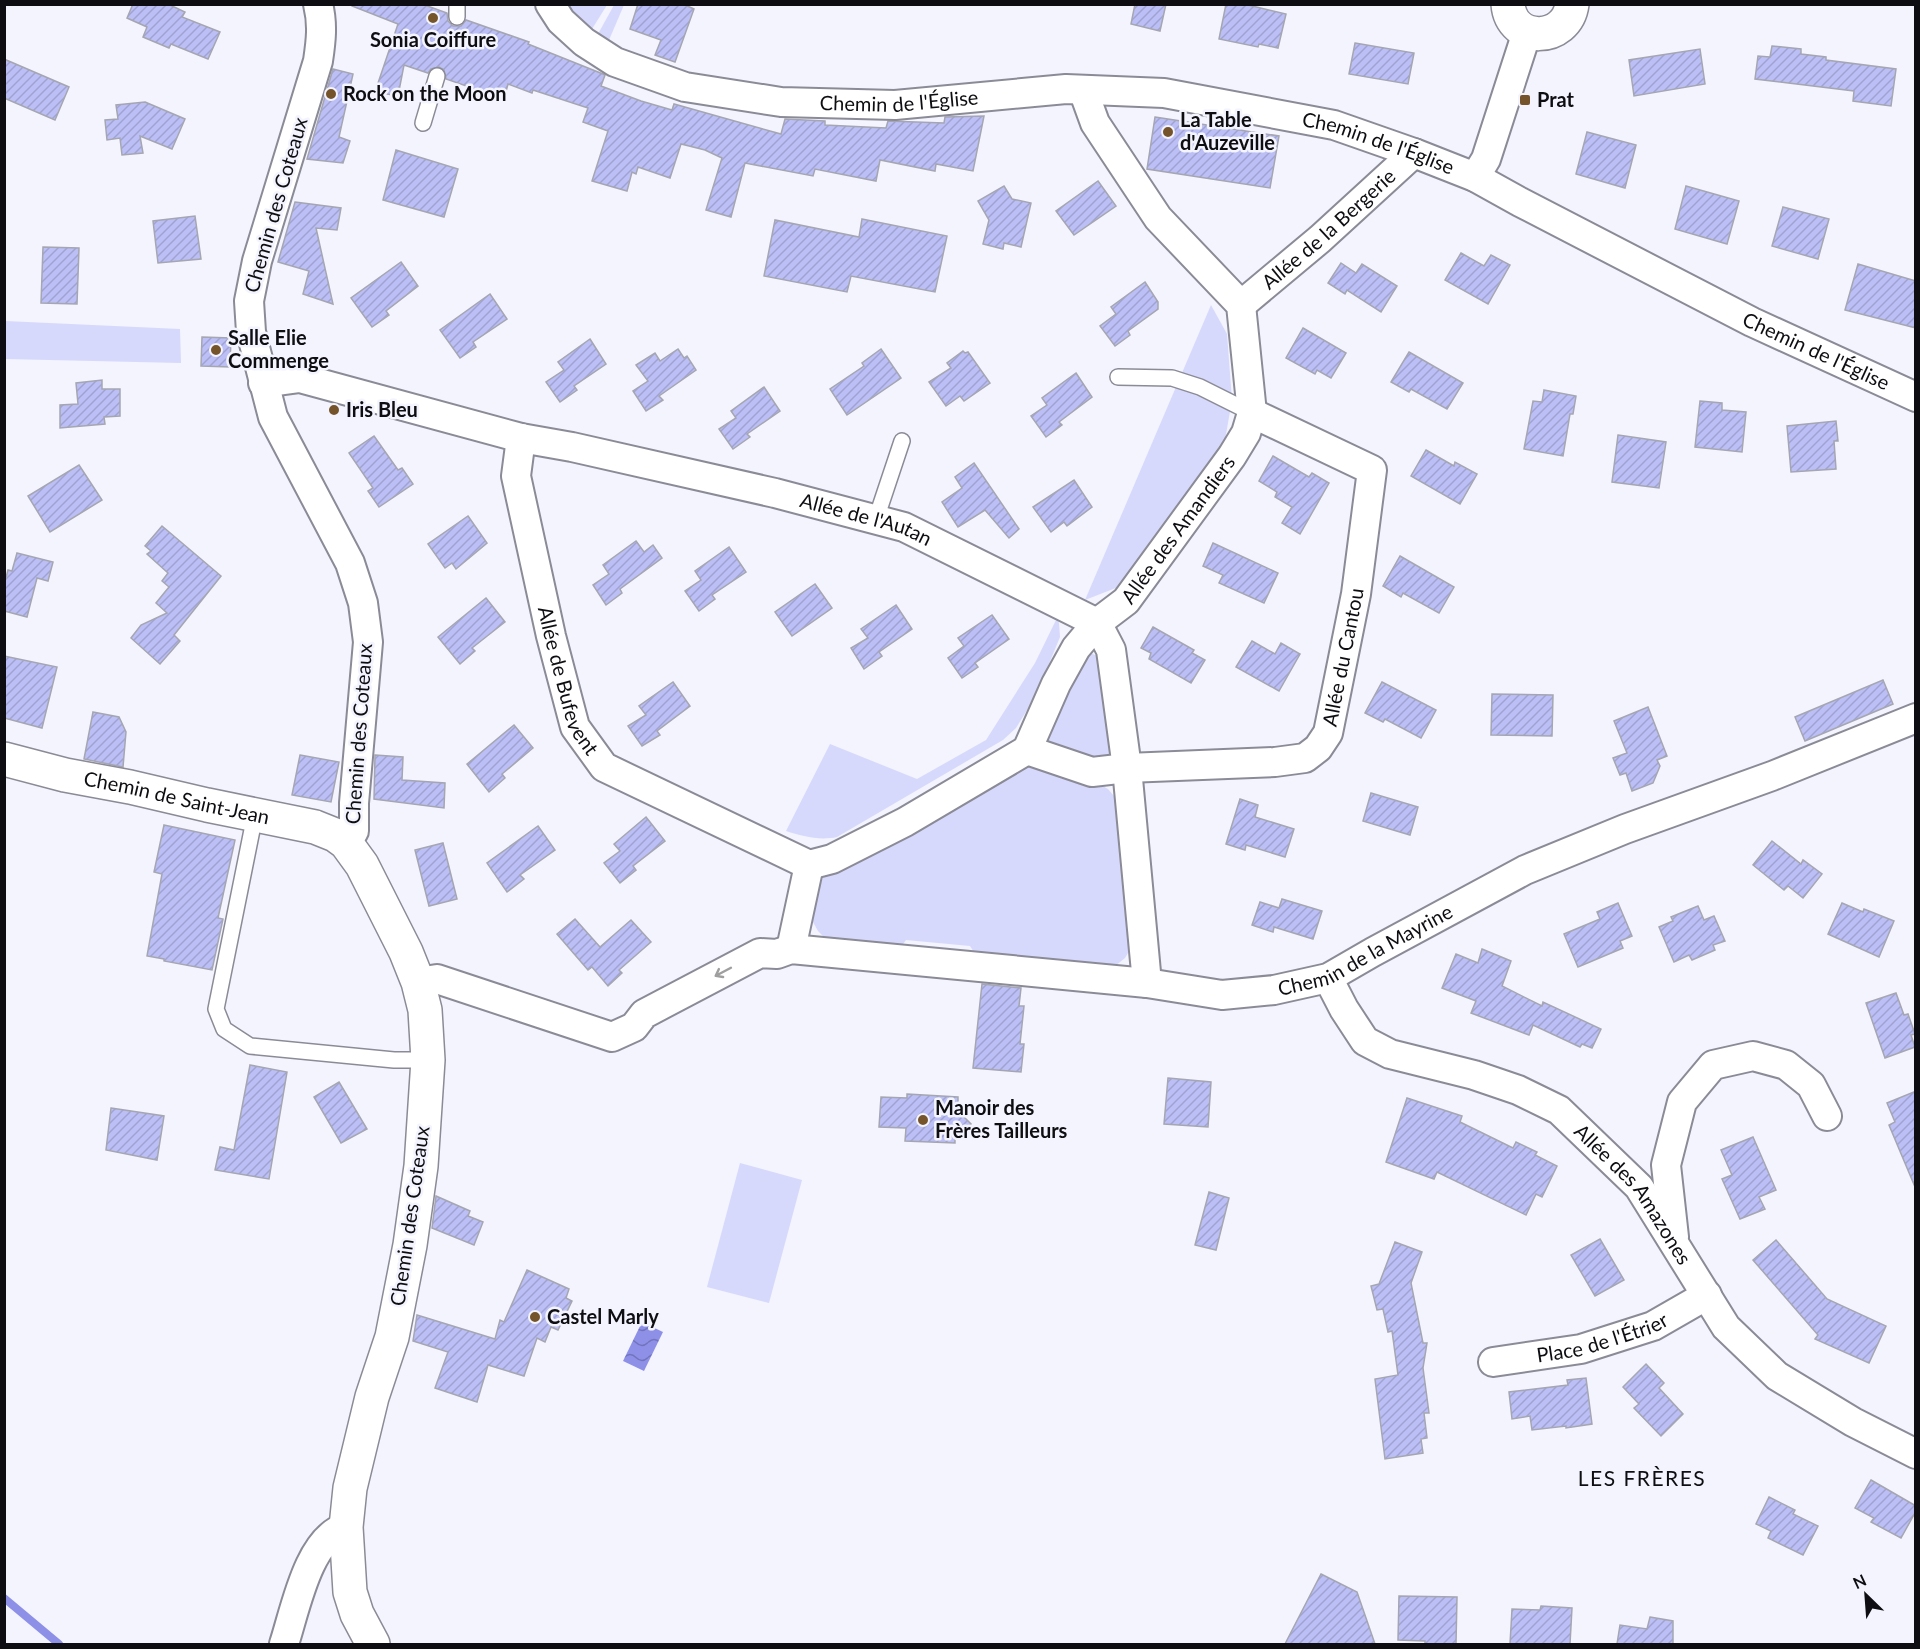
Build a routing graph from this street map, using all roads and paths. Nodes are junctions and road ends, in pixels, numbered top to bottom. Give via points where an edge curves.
1 (318, 4) edge
2 (550, 4) edge
3 (1508, 4) edge
4 (1573, 5) edge
5 (1527, 32) junction
6 (437, 76) dead end
7 (1083, 90) junction
8 (423, 123) dead end
9 (1414, 153) junction
10 (1475, 177) junction
11 (1241, 305) junction
12 (1118, 377) dead end
13 (263, 383) junction
14 (1916, 397) edge
15 (1252, 413) junction
16 (522, 438) junction
17 (902, 441) dead end
18 (876, 519) junction
19 (1097, 623) junction
20 (1916, 718) edge
21 (1027, 750) junction
22 (4, 759) edge
23 (1127, 768) junction
24 (255, 815) junction
25 (346, 843) junction
26 (809, 865) junction
27 (784, 952) junction
28 (1328, 978) junction
29 (418, 982) junction
30 (1147, 983) junction
31 (428, 1060) junction
32 (1827, 1116) dead end
33 (1675, 1244) junction
34 (1707, 1295) junction
35 (1493, 1362) dead end
36 (1916, 1454) edge
37 (346, 1527) junction
38 (284, 1644) edge
39 (373, 1644) edge

1 - 13 street, Chemin des Coteaux via 322,37 318,61 257,261 249,301 251,332
2 - 7 street, Chemin de l'Église via 561,21 584,42 615,62 685,87 781,102 895,105
3 - 5 street via 1511,18
4 - 5 street via 1558,29 1548,33
5 - 10 street via 1486,159
6 - 8 lane
7 - 9 street, Chemin de l'Église via 1164,93 1253,108 1334,125
7 - 11 street via 1095,123 1158,218
9 - 10 street, Chemin de l'Église
9 - 11 street, Allée de la Bergerie
10 - 14 street, Chemin de l'Église via 1752,322
11 - 15 street, Allée des Amandiers
12 - 15 lane via 1172,378
13 - 16 street, Allée de l'Autan via 300,378
13 - 25 street, Chemin des Coteaux via 273,417 350,563 363,603 368,642 354,831
15 - 19 street, Allée des Amandiers via 1232,456 1126,601
15 - 23 street, Allée du Cantou via 1372,470 1356,594 1328,733 1305,758
16 - 18 street, Allée de l'Autan
16 - 26 street, Allée de Bufevent via 516,476 575,728 604,767
17 - 18 lane
18 - 19 street, Allée de l'Autan via 904,526
19 - 21 street, Allée des Amandiers via 1076,648 1056,684
19 - 23 street via 1112,650
20 - 28 street, Chemin de la Mayrine via 1525,870
21 - 23 street, Allée du Cantou via 1092,772
21 - 26 street via 905,822 832,859
22 - 24 street, Chemin de Saint-Jean via 65,776
23 - 30 street
24 - 25 street, Chemin de Saint-Jean via 315,827
24 - 31 lane via 216,1009 224,1029 250,1046
25 - 29 street, Chemin des Coteaux via 362,865
26 - 27 street
27 - 29 street, Chemin de la Mayrine via 760,953 644,1014 634,1027 612,1037 437,979
27 - 30 street, Chemin de la Mayrine
28 - 30 street, Chemin de la Mayrine via 1274,990 1222,995
28 - 33 street, Allée des Amazones via 1365,1041 1390,1054 1518,1090 1559,1110 1640,1186
29 - 31 street, Chemin des Coteaux via 425,1010
31 - 37 street, Chemin des Coteaux via 421,1166 410,1245 392,1337 372,1397 350,1488
32 - 33 street via 1811,1085 1786,1065 1753,1056 1713,1065 1682,1102 1666,1165
33 - 34 street, Allée des Amazones
34 - 35 street, Place de l'Étrier via 1653,1326 1581,1349
34 - 36 street, Allée des Amazones via 1726,1327 1777,1376
37 - 38 street via 318,1550
37 - 39 street, Chemin des Coteaux via 350,1592

